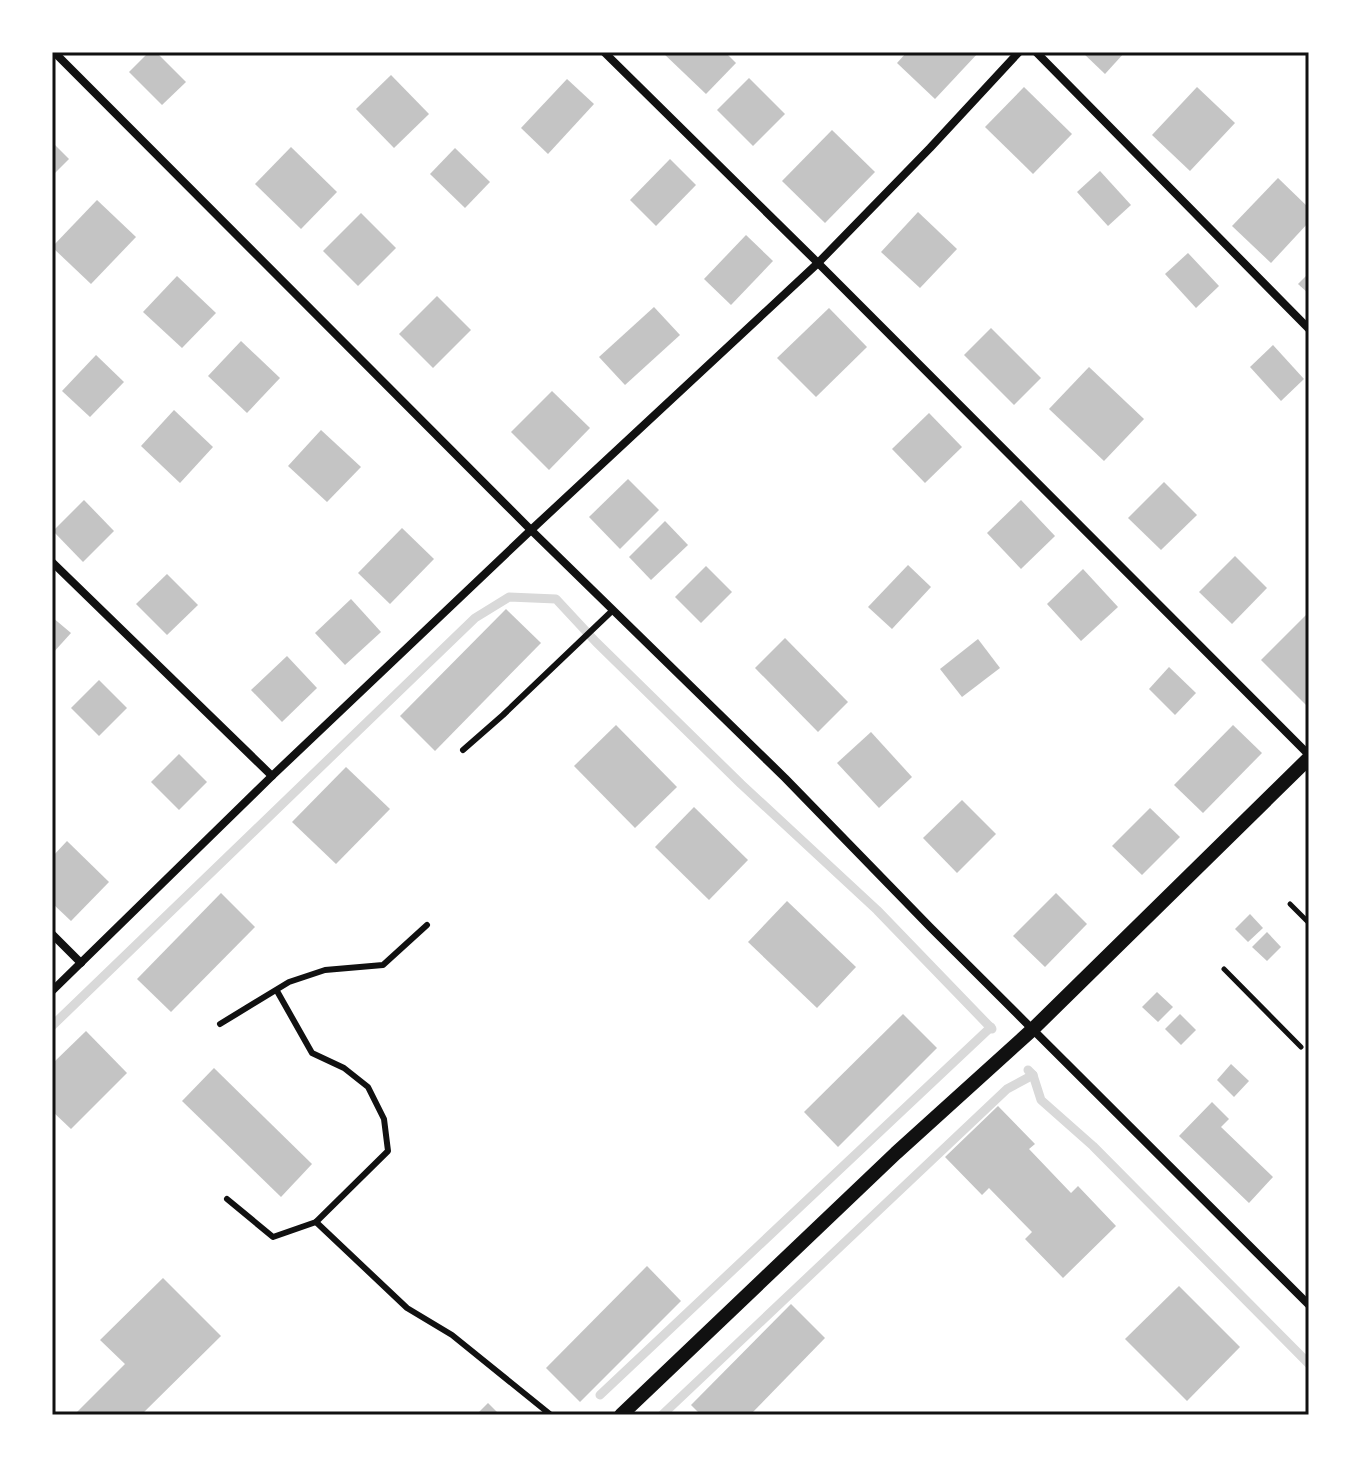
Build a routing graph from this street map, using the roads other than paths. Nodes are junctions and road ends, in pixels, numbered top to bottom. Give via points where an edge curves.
1 (54, 52) edge
2 (604, 52) edge
3 (1019, 52) edge
4 (1036, 52) edge
5 (818, 263) junction
6 (1309, 329) edge
7 (531, 530) junction
8 (52, 562) edge
9 (613, 610) junction
10 (463, 750) dead end
11 (1309, 756) edge
12 (272, 776) junction
13 (427, 925) dead end
14 (52, 934) edge
15 (81, 963) junction
16 (52, 991) edge
17 (277, 991) junction
18 (220, 1024) dead end
19 (1033, 1029) junction
20 (227, 1199) dead end
21 (316, 1222) junction
22 (1309, 1305) edge
23 (551, 1415) edge
24 (621, 1415) edge

1 - 7 street
2 - 5 street
3 - 5 street
4 - 6 street
5 - 7 street
5 - 11 street
7 - 9 street
7 - 12 street
8 - 12 street
9 - 10 lane
9 - 19 street
11 - 19 street
12 - 15 street
13 - 17 lane via 383,965 325,970
14 - 15 street
15 - 16 street
17 - 18 lane
17 - 21 lane via 312,1053 368,1087 384,1119 388,1151
19 - 22 street
19 - 24 street
20 - 21 lane via 273,1237
21 - 23 lane via 407,1308 452,1335

